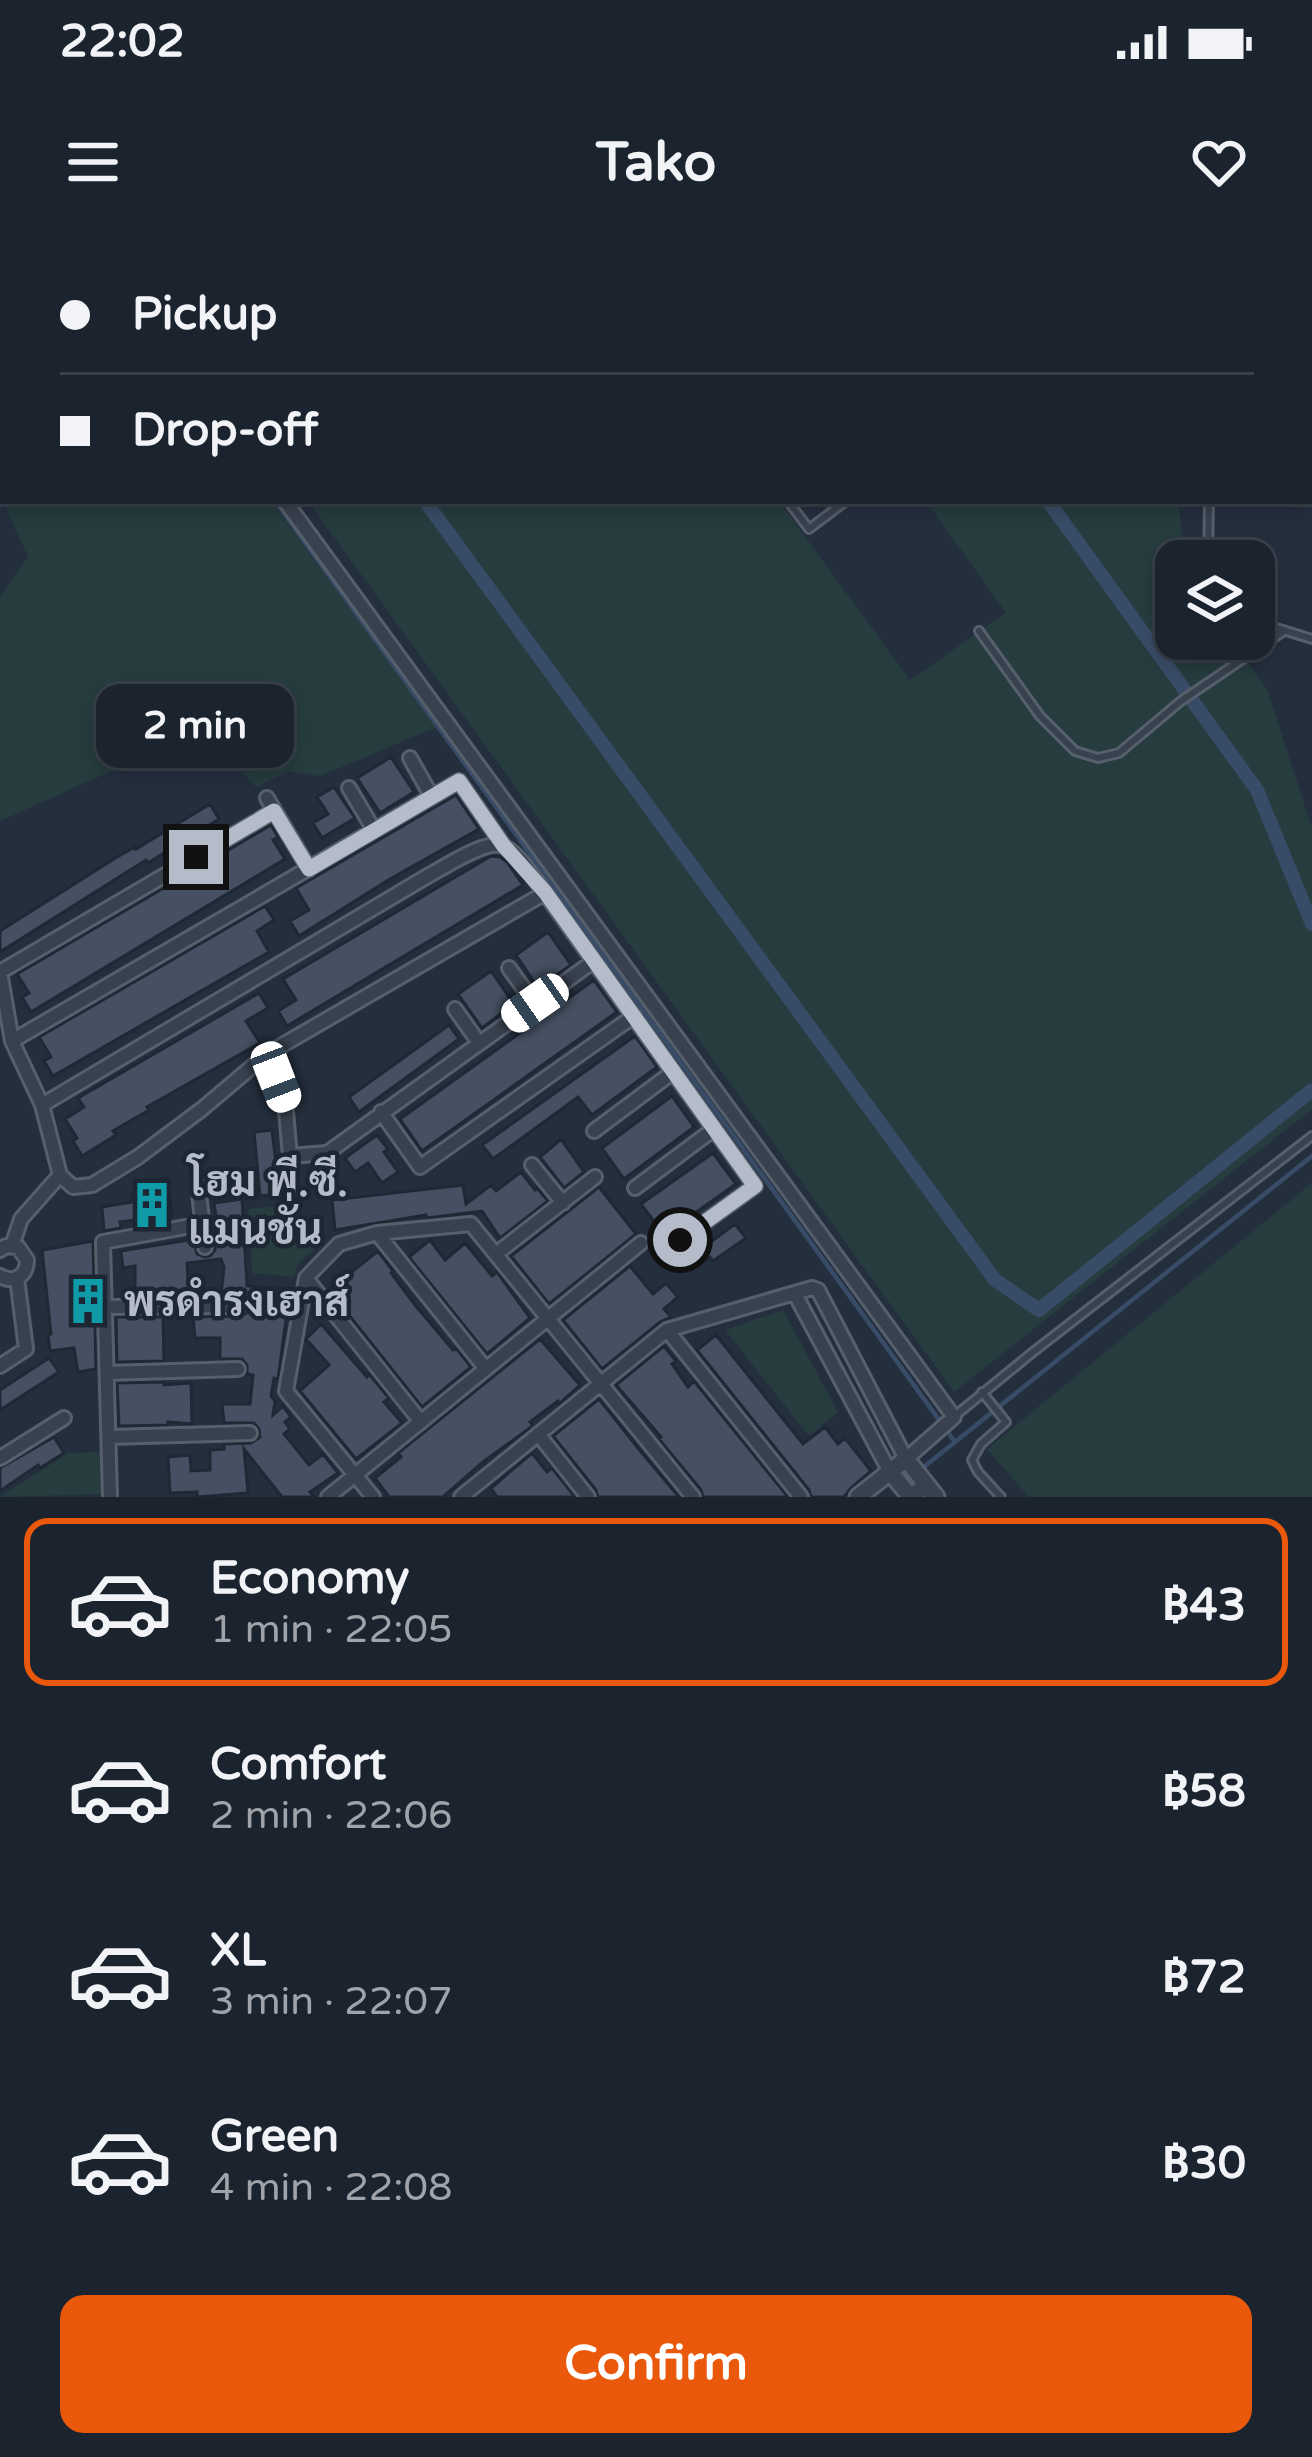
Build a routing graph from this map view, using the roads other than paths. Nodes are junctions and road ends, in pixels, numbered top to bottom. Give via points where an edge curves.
1 (287, 504) edge
2 (790, 504) edge
3 (842, 504) edge
4 (1209, 504) edge
5 (1208, 540) edge
6 (1275, 628) edge
7 (979, 631) dead end
8 (1284, 631) junction
9 (1312, 639) edge
10 (410, 758) dead end
11 (349, 788) dead end
12 (432, 797) junction
13 (374, 830) junction
14 (503, 845) junction
15 (309, 869) junction
16 (545, 892) junction
17 (594, 961) junction
18 (509, 968) dead end
19 (535, 1003) junction
20 (455, 1009) dead end
21 (634, 1016) junction
22 (11, 1041) junction
23 (479, 1043) junction
24 (267, 1054) junction
25 (674, 1072) junction
26 (42, 1105) junction
27 (381, 1112) junction
28 (714, 1129) junction
29 (593, 1131) dead end
30 (1312, 1136) edge
31 (290, 1156) junction
32 (532, 1165) dead end
33 (60, 1174) junction
34 (595, 1177) dead end
35 (198, 1184) dead end
36 (286, 1187) dead end
37 (635, 1188) dead end
38 (563, 1203) junction
39 (202, 1224) junction
40 (377, 1233) junction
41 (680, 1240) dead end
42 (641, 1243) dead end
43 (205, 1247) dead end
44 (6, 1248) edge
45 (496, 1254) junction
46 (0, 1276) edge
47 (306, 1278) junction
48 (17, 1279) junction
49 (795, 1294) junction
50 (240, 1306) dead end
51 (105, 1307) junction
52 (547, 1319) junction
53 (667, 1330) junction
54 (0, 1366) edge
55 (238, 1369) dead end
56 (486, 1369) junction
57 (107, 1373) junction
58 (601, 1384) junction
59 (982, 1392) junction
60 (64, 1418) dead end
61 (952, 1418) junction
62 (421, 1421) junction
63 (250, 1433) dead end
64 (538, 1434) junction
65 (109, 1437) junction
66 (0, 1458) edge
67 (908, 1462) junction
68 (356, 1475) junction
69 (892, 1475) junction
70 (928, 1487) edge
71 (471, 1494) edge
72 (110, 1497) edge
73 (328, 1497) edge
74 (373, 1497) edge
75 (587, 1497) edge
76 (693, 1497) edge
77 (801, 1497) edge
78 (858, 1497) edge
79 (1001, 1497) edge

1 - 61 street
2 - 3 lane via 809,529
4 - 5 lane
6 - 8 lane
7 - 8 lane via 1040,716 1075,751 1098,758 1119,753
8 - 9 lane
10 - 12 street
11 - 13 street
12 - 13 street
12 - 14 street via 459,781
13 - 15 street
14 - 16 street
14 - 26 street via 431,874
15 - 22 street
15 - 22 street via 270,804 0,972
16 - 17 street
16 - 24 street
17 - 19 street
17 - 21 street
18 - 19 street
19 - 23 street
20 - 23 street
21 - 25 street
21 - 27 street via 420,1167
22 - 26 street
23 - 27 street
24 - 31 street via 285,1100
24 - 33 street via 92,1185 73,1187
25 - 28 street
25 - 29 street
26 - 33 street
27 - 31 street via 327,1153
28 - 37 street
28 - 41 street via 755,1186
30 - 59 lane
31 - 36 street
32 - 38 street
33 - 44 street
34 - 38 street
35 - 39 street
38 - 45 street
39 - 43 street
39 - 51 street via 103,1242
40 - 45 street via 471,1224
40 - 47 street via 339,1244
40 - 56 street
42 - 52 street
44 - 48 street via 22,1250 27,1260
45 - 52 street
46 - 48 street
47 - 62 street
47 - 68 street via 286,1390
48 - 54 street via 26,1349
49 - 53 street
49 - 67 street via 818,1290
49 - 69 street
50 - 51 street
51 - 57 street
52 - 56 street
52 - 58 street
53 - 58 street
53 - 77 street
55 - 57 street
56 - 62 street
57 - 65 street
58 - 64 street
58 - 76 street
59 - 61 lane
59 - 79 lane via 1006,1422 972,1460
60 - 66 street
61 - 67 street
62 - 68 street
63 - 65 street
64 - 71 street
64 - 75 street
65 - 72 street
67 - 69 street
67 - 70 street
68 - 73 street
68 - 74 street
69 - 70 street via 911,1497
69 - 78 street

